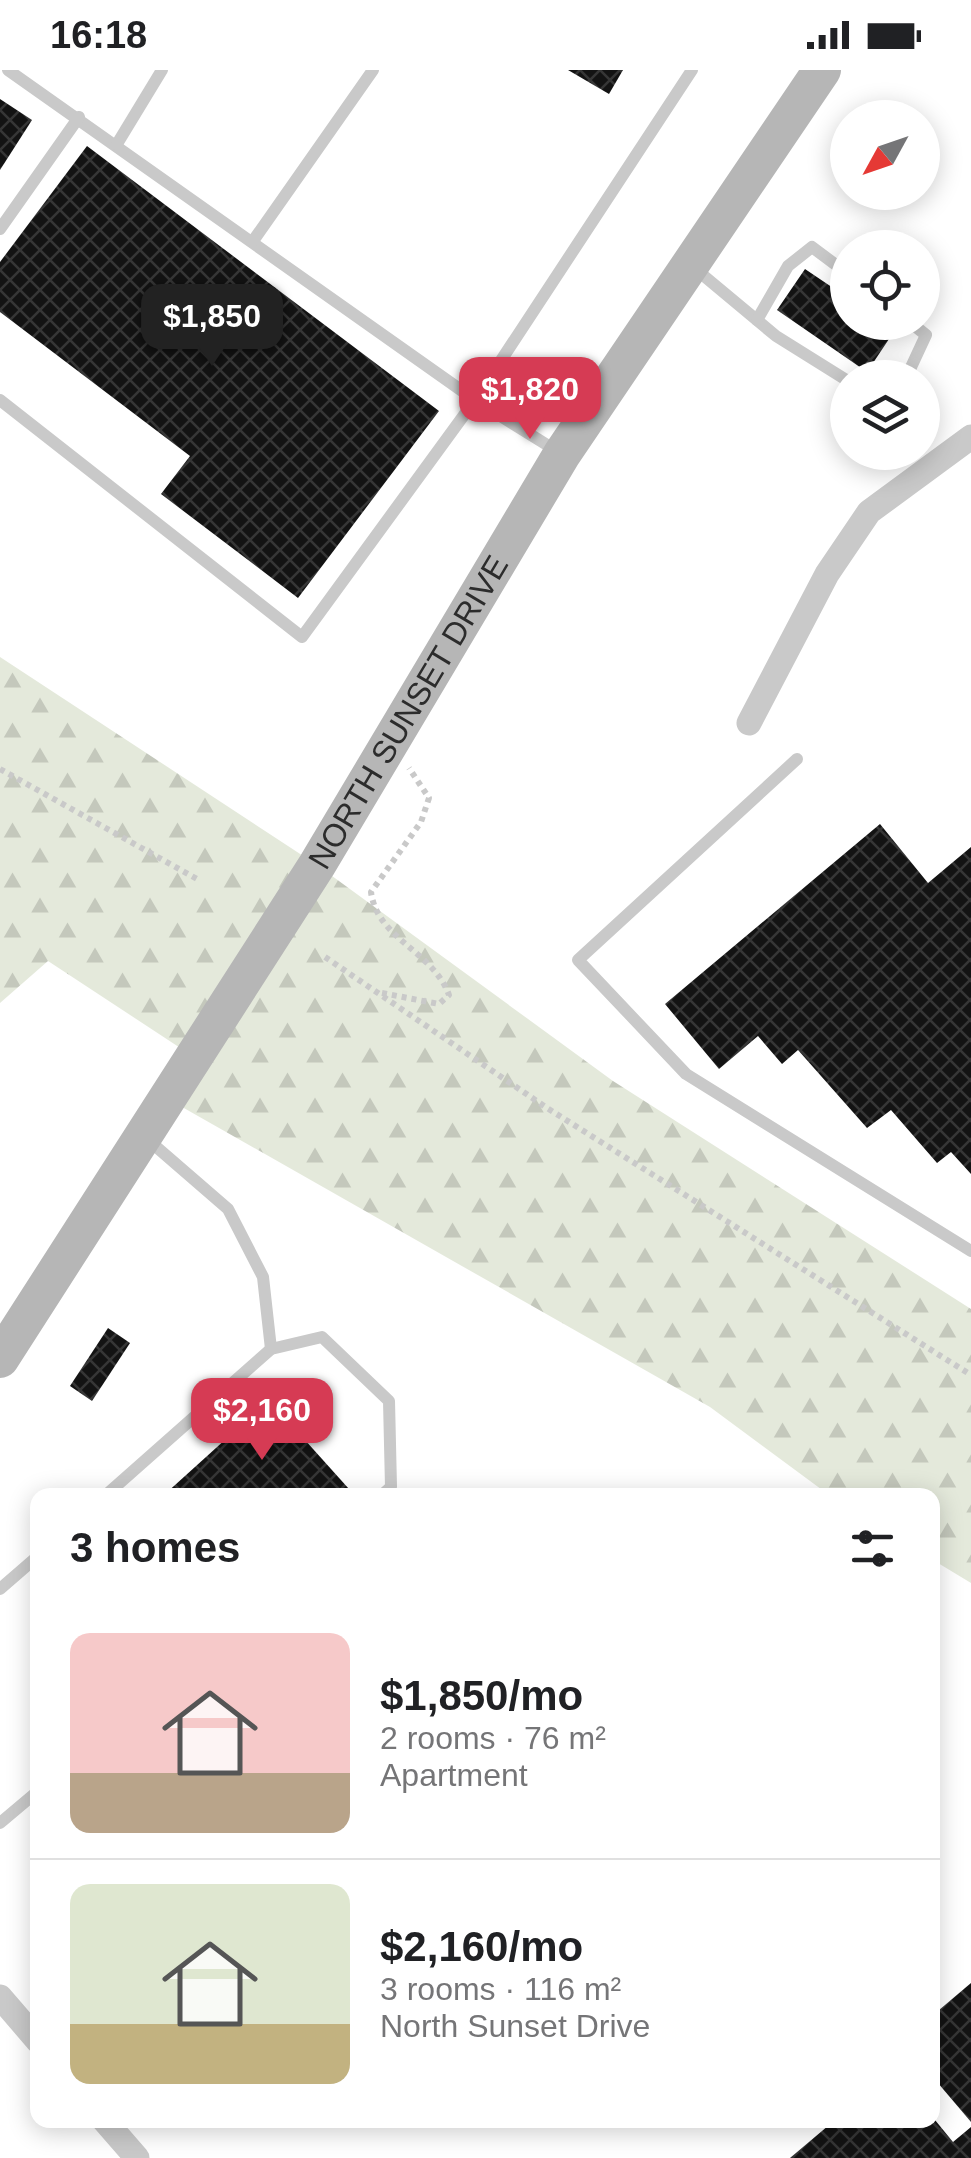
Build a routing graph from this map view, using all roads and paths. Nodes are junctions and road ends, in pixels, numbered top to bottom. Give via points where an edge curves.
1 (8, 70) edge
2 (162, 70) edge
3 (372, 70) edge
4 (692, 70) edge
5 (822, 70) edge
6 (79, 117) junction
7 (117, 144) junction
8 (0, 229) edge
9 (253, 241) junction
10 (830, 260) edge
11 (690, 264) junction
12 (757, 320) junction
13 (830, 369) edge
14 (0, 400) edge
15 (475, 400) junction
16 (971, 437) edge
17 (562, 454) junction
18 (749, 723) dead end
19 (388, 750) junction
20 (797, 759) dead end
21 (0, 768) edge
22 (197, 879) dead end
23 (325, 957) dead end
24 (376, 992) junction
25 (144, 1136) junction
26 (971, 1251) edge
27 (271, 1349) junction
28 (0, 1359) edge
29 (971, 1375) edge
30 (114, 1488) edge
31 (390, 1488) edge
32 (30, 1563) edge
33 (0, 1589) edge
34 (30, 1798) edge
35 (0, 1823) edge
36 (0, 1996) edge
37 (30, 2032) edge
38 (111, 2128) edge
39 (136, 2158) edge

1 - 6 lane
2 - 7 lane
3 - 9 lane
4 - 15 lane
5 - 11 main road, NORTH SUNSET DRIVE
6 - 7 lane
6 - 8 lane
7 - 9 lane
9 - 15 lane
10 - 12 lane via 812,247 788,266
11 - 12 lane
11 - 17 main road, NORTH SUNSET DRIVE
12 - 13 lane
14 - 15 lane via 302,637
15 - 17 lane
16 - 18 street via 870,512 827,574
17 - 19 main road, NORTH SUNSET DRIVE
19 - 24 path via 417,774 429,798 421,822 371,892 374,909 443,979 449,995 439,1004 422,1004
19 - 25 main road, NORTH SUNSET DRIVE
20 - 26 lane via 578,960 686,1074
21 - 22 path
23 - 24 path
24 - 29 path
25 - 27 lane via 228,1210 263,1277
25 - 28 main road, NORTH SUNSET DRIVE
27 - 30 lane
27 - 31 lane via 322,1337 389,1401
32 - 33 lane
34 - 35 lane
36 - 37 street
38 - 39 street

